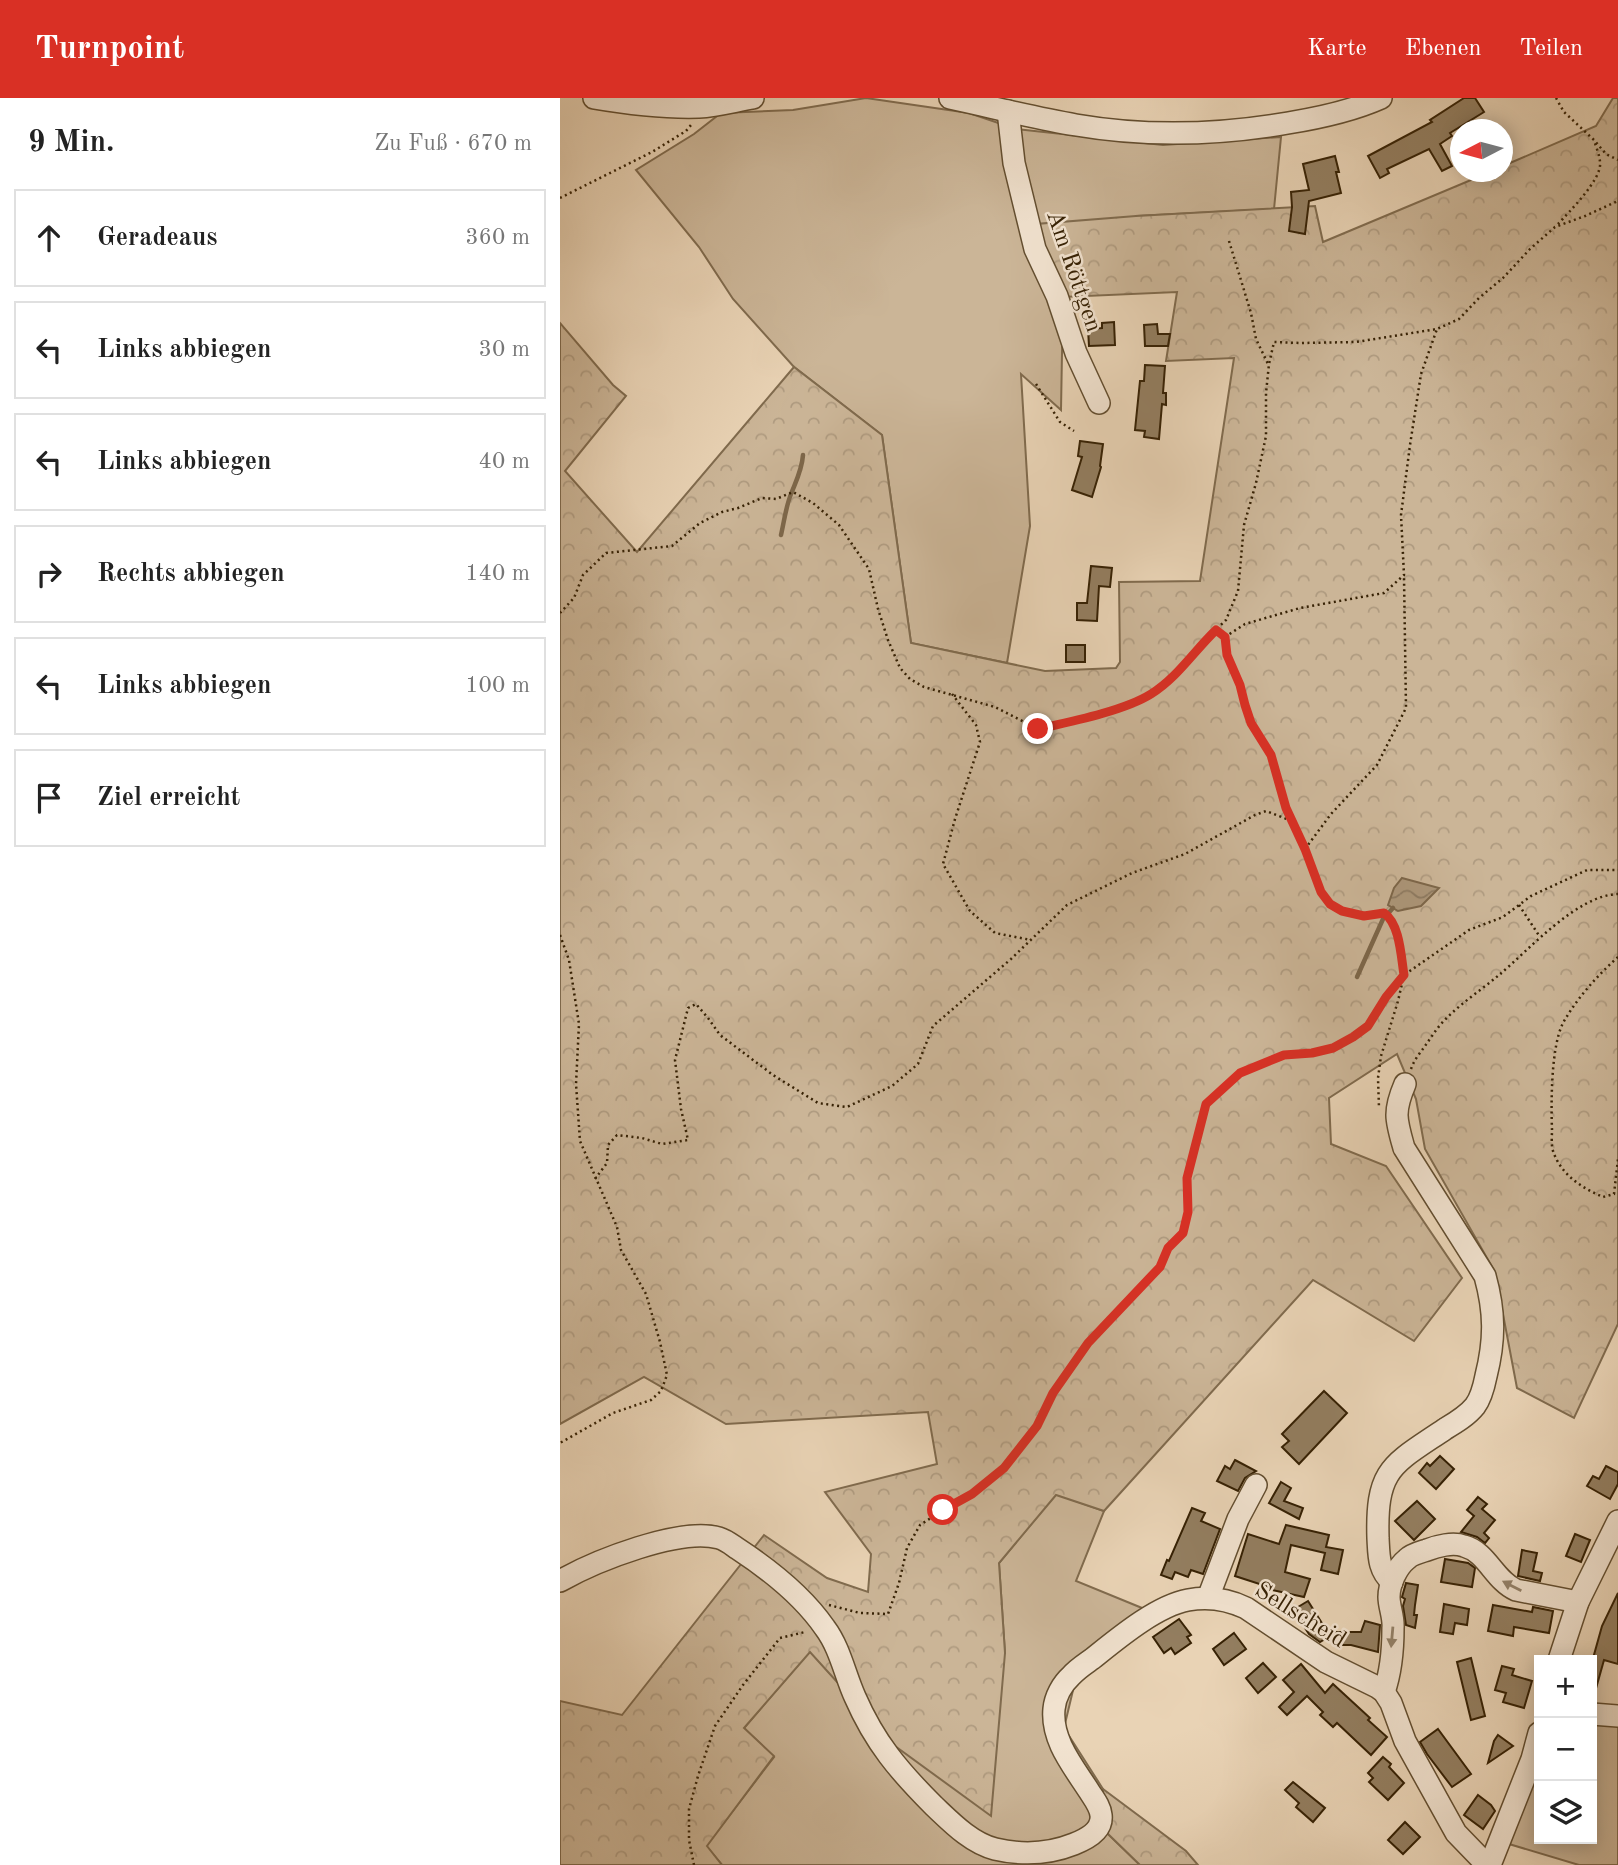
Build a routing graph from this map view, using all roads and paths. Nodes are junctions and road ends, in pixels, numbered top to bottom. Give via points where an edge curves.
1 (594, 98) edge
2 (753, 98) edge
3 (950, 98) edge
4 (1381, 98) edge
5 (1556, 98) edge
6 (1347, 104) edge
7 (1002, 106) edge
8 (702, 107) junction
9 (1594, 140) junction
10 (1618, 160) edge
11 (560, 198) edge
12 (1618, 201) edge
13 (1555, 227) junction
14 (1229, 241) dead end
15 (1437, 329) junction
16 (1269, 364) junction
17 (1036, 384) dead end
18 (1099, 403) dead end
19 (1074, 431) dead end
20 (1404, 575) junction
21 (560, 613) edge
22 (1216, 630) junction
23 (1225, 637) junction
24 (951, 694) junction
25 (1292, 821) junction
26 (1305, 849) junction
27 (1618, 870) edge
28 (1618, 894) edge
29 (1519, 905) junction
30 (560, 935) edge
31 (1540, 937) junction
32 (1031, 940) junction
33 (1618, 957) edge
34 (1404, 975) junction
35 (1405, 1084) joint
36 (1618, 1159) edge
37 (595, 1179) junction
38 (560, 1443) edge
39 (1256, 1485) dead end
40 (1618, 1521) edge
41 (560, 1581) edge
42 (1392, 1582) junction
43 (1208, 1598) junction
44 (821, 1600) dead end
45 (1578, 1602) junction
46 (825, 1627) junction
47 (1561, 1655) edge
48 (1384, 1692) junction
49 (1597, 1714) edge
50 (1618, 1716) edge
51 (1534, 1751) edge
52 (694, 1865) edge
53 (1489, 1865) edge

1 - 8 street
2 - 8 street
3 - 7 street
4 - 6 street
5 - 9 path
6 - 7 street via 1311,119 1203,133 1076,125
7 - 18 street, Am Röttgen via 1035,249
8 - 11 path via 686,131
9 - 10 path
9 - 13 path via 1601,164 1596,177
12 - 13 path
13 - 15 path via 1459,319
14 - 16 path via 1256,339
15 - 16 path via 1356,342 1274,342
15 - 20 path via 1421,374 1410,444 1401,515
16 - 22 path via 1266,436 1244,524 1238,591 1226,620
17 - 19 path via 1059,422
20 - 23 path via 1384,593 1300,608 1245,624
20 - 26 path via 1406,708 1377,765
21 - 24 path via 583,575 606,553 672,545 722,512 793,492 839,525 870,569 878,609 900,668 925,687
22 - 23 path
22 - 24 path via 1177,673 1150,694 1060,724 1038,729 995,707
23 - 25 path via 1251,723 1271,755
24 - 32 path via 976,725 980,742 943,864 970,911 995,933
25 - 26 path
25 - 32 path via 1266,811 1255,815 1185,854 1132,873 1067,905
26 - 34 path via 1330,904 1364,916 1389,916
27 - 29 path via 1587,870
28 - 31 path via 1586,903
29 - 31 path
29 - 34 path via 1503,917 1469,930
30 - 37 path via 569,960 579,1024 576,1084 580,1141
31 - 35 path via 1442,1023 1414,1061
32 - 37 path via 933,1026 918,1064 892,1086 847,1107 818,1102 773,1074 720,1035 696,1004 688,1008 675,1060 688,1140 662,1143 618,1135 608,1145 607,1163
33 - 36 path via 1595,979 1562,1025 1554,1056 1551,1107 1553,1150 1573,1181 1603,1198 1614,1194
34 - 44 path via 1368,1026 1353,1037 1333,1048 1284,1055 1240,1073 1206,1104 1187,1178 1183,1233 1168,1248 1160,1267 1088,1343 1053,1393 1037,1426 1004,1468 972,1494 920,1525 907,1548 888,1614 860,1613
35 - 42 street via 1397,1103 1404,1148 1485,1276 1493,1335 1484,1385 1475,1405 1388,1472 1378,1509 1379,1544 1382,1570
37 - 38 path via 617,1227 621,1250 646,1294 667,1375 661,1391 651,1400 613,1413
39 - 43 street
40 - 45 street
41 - 46 street via 661,1541 710,1536 759,1562
45 -> 42 street via 1516,1590 1500,1580 1477,1552 1457,1545 1407,1559
42 -> 48 street via 1389,1597 1394,1629
43 - 46 street, Sellscheid via 1177,1603 1139,1624 1071,1675 1060,1690 1054,1704 1056,1735 1098,1806 1101,1822 1092,1835 1078,1843 1043,1852 1019,1853 974,1841 902,1774 878,1742
43 - 48 street, Sellscheid via 1245,1608 1326,1662
45 - 47 street
46 - 52 path via 780,1638 715,1726 689,1809
48 - 53 street via 1405,1741 1456,1833
49 - 50 street
51 - 53 street

